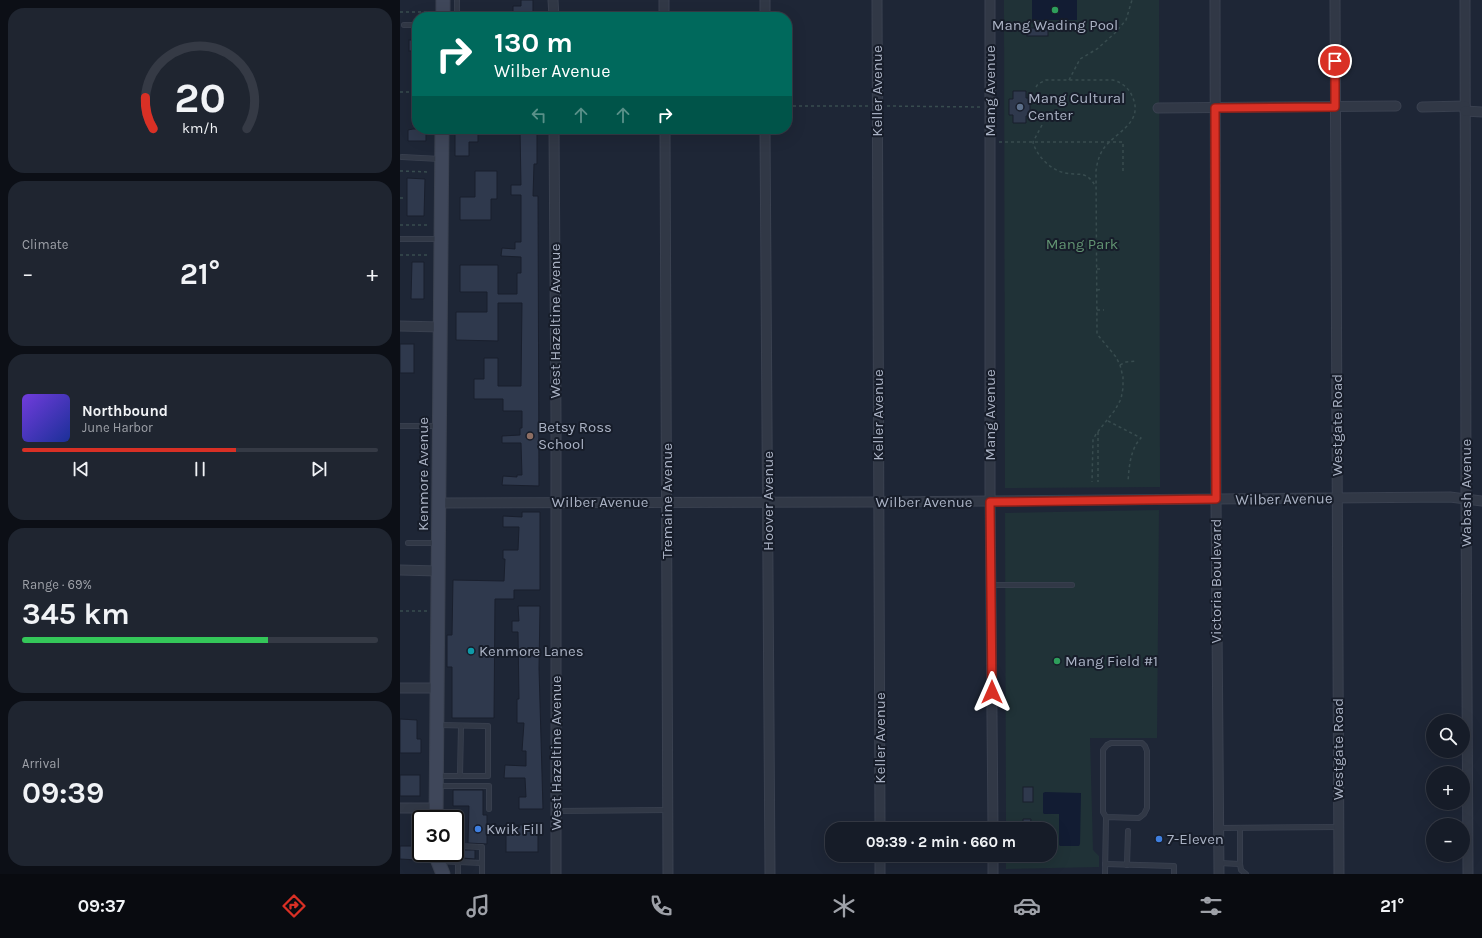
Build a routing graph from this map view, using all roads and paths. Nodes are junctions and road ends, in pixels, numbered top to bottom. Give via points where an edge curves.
1 (443, 0) edge
2 (457, 0) edge
3 (554, 0) edge
4 (664, 0) edge
5 (765, 0) edge
6 (877, 0) edge
7 (990, 0) edge
8 (1132, 0) edge
9 (1215, 0) edge
10 (1335, 0) edge
11 (1465, 0) edge
12 (400, 12) edge
13 (438, 12) edge
14 (457, 12) edge
15 (554, 12) edge
16 (664, 12) edge
17 (765, 12) edge
18 (412, 13) edge
19 (1022, 23) dead end
20 (404, 25) dead end
21 (412, 25) edge
22 (998, 25) dead end
23 (1069, 80) junction
24 (1036, 87) dead end
25 (400, 92) edge
26 (412, 92) edge
27 (1396, 106) dead end
28 (1335, 107) junction
29 (1422, 107) dead end
30 (1158, 108) dead end
31 (1215, 108) junction
32 (1465, 109) junction
33 (1482, 112) edge
34 (1042, 125) dead end
35 (442, 134) edge
36 (554, 134) edge
37 (665, 134) edge
38 (765, 134) edge
39 (1110, 141) junction
40 (999, 142) dead end
41 (1033, 142) junction
42 (402, 157) dead end
43 (441, 159) junction
44 (400, 171) edge
45 (431, 172) dead end
46 (1123, 173) dead end
47 (1096, 187) junction
48 (400, 198) edge
49 (404, 198) dead end
50 (400, 225) edge
51 (431, 225) dead end
52 (401, 239) edge
53 (441, 239) junction
54 (1097, 248) junction
55 (1103, 248) dead end
56 (400, 255) edge
57 (430, 255) dead end
58 (1097, 269) junction
59 (1103, 269) dead end
60 (1097, 290) junction
61 (1103, 290) dead end
62 (1097, 310) junction
63 (1104, 310) dead end
64 (400, 326) edge
65 (440, 327) junction
66 (1136, 362) dead end
67 (1120, 364) junction
68 (1107, 421) junction
69 (400, 426) edge
70 (439, 426) junction
71 (1098, 431) junction
72 (1092, 482) dead end
73 (1098, 482) dead end
74 (1128, 482) dead end
75 (1337, 498) junction
76 (1216, 499) junction
77 (1466, 499) junction
78 (1482, 501) edge
79 (556, 502) junction
80 (667, 502) junction
81 (768, 502) junction
82 (879, 502) junction
83 (990, 502) junction
84 (438, 503) junction
85 (408, 543) dead end
86 (438, 543) junction
87 (400, 570) edge
88 (438, 571) junction
89 (1072, 584) dead end
90 (991, 585) junction
91 (400, 611) edge
92 (428, 611) dead end
93 (400, 688) edge
94 (437, 688) junction
95 (436, 725) junction
96 (461, 726) junction
97 (460, 776) junction
98 (436, 781) junction
99 (400, 808) edge
100 (489, 809) dead end
101 (412, 810) edge
102 (436, 810) edge
103 (668, 810) junction
104 (556, 811) junction
105 (1106, 817) junction
106 (880, 822) edge
107 (993, 822) edge
108 (1339, 827) junction
109 (1218, 828) junction
110 (1240, 828) junction
111 (1128, 831) dead end
112 (464, 846) edge
113 (437, 862) edge
114 (458, 862) joint
115 (880, 862) edge
116 (993, 862) edge
117 (482, 863) junction
118 (1219, 863) junction
119 (1105, 864) junction
120 (1127, 864) junction
121 (1240, 864) junction
122 (444, 874) edge
123 (458, 874) edge
124 (482, 874) edge
125 (556, 874) edge
126 (668, 874) edge
127 (770, 874) edge
128 (880, 874) edge
129 (993, 874) edge
130 (1105, 874) edge
131 (1174, 874) edge
132 (1219, 874) edge
133 (1246, 874) edge
134 (1339, 874) edge
135 (1468, 874) edge

1 - 13 street
2 - 14 lane
3 - 15 street
4 - 16 street
5 - 17 street
6 - 82 street, Keller Avenue
7 - 83 street, Mang Avenue
8 - 23 path via 1126,20 1097,49 1080,59
9 - 31 street, Victoria Boulevard
10 - 28 street, Westgate Road
11 - 32 street, Wabash Avenue
12 - 18 path
19 - 22 path
20 - 21 lane
23 - 24 path via 1046,80
23 - 39 path via 1113,80 1122,83 1129,90 1136,105 1132,121
25 - 26 path
27 - 28 street
28 - 31 street
28 - 75 street, Westgate Road
29 - 32 street
30 - 31 street
31 - 76 street, Victoria Boulevard
32 - 33 street
32 - 77 street, Wabash Avenue
34 - 41 path
35 - 43 street, Kenmore Avenue
36 - 79 street, West Hazeltine Avenue
37 - 80 street, Tremaine Avenue
38 - 81 street, Hoover Avenue
39 - 41 path
39 - 46 path via 1123,142
39 - 47 path via 1100,155
40 - 41 path
41 - 47 path via 1035,150 1047,164 1064,173 1085,175
42 - 43 lane
43 - 53 street, Kenmore Avenue
44 - 45 path
47 - 54 path
48 - 49 path
50 - 51 path
52 - 53 lane
53 - 65 street, Kenmore Avenue
54 - 55 path
54 - 58 path
56 - 57 path
58 - 59 path
58 - 60 path
60 - 61 path
60 - 62 path
62 - 63 path
62 - 67 path via 1097,334
64 - 65 street
65 - 70 street, Kenmore Avenue
66 - 67 path
67 - 68 path via 1123,382 1121,399
68 - 71 path
68 - 74 path via 1141,438 1133,450
69 - 70 lane
70 - 84 street, Kenmore Avenue
71 - 72 path via 1092,448
71 - 73 path
75 - 76 street, Wilber Avenue
75 - 77 street, Wilber Avenue
75 - 108 street, Westgate Road
76 - 83 street, Wilber Avenue
76 - 109 street, Victoria Boulevard
77 - 78 street, Wilber Avenue
77 - 135 street, Wabash Avenue
79 - 80 street, Wilber Avenue
79 - 84 street, Wilber Avenue
79 - 104 street, West Hazeltine Avenue
80 - 81 street, Wilber Avenue
80 - 103 street, Tremaine Avenue
81 - 82 street, Wilber Avenue
81 - 127 street, Hoover Avenue
82 - 83 street, Wilber Avenue
82 - 106 street, Keller Avenue
83 - 90 street, Mang Avenue
84 - 86 street, Kenmore Avenue
85 - 86 lane
86 - 88 street, Kenmore Avenue
87 - 88 street
88 - 94 street, Kenmore Avenue
89 - 90 lane
90 - 107 street, Mang Avenue
91 - 92 path
93 - 94 street
94 - 95 street, Kenmore Avenue
95 - 96 lane
95 - 98 street, Kenmore Avenue
96 - 97 lane
96 - 97 lane via 488,726 488,776
97 - 98 lane
98 - 100 lane via 489,786
98 - 102 street, Kenmore Avenue
99 - 101 street
103 - 104 lane
103 - 126 street, Tremaine Avenue
104 - 125 street, West Hazeltine Avenue
105 - 105 lane via 1139,818 1147,808 1147,751 1142,743 1111,743 1103,750 1103,812
105 - 119 lane
108 - 110 lane
108 - 134 street, Westgate Road
109 - 110 lane
109 - 118 street, Victoria Boulevard
110 - 121 lane
111 - 120 lane
112 - 117 lane via 482,847
113 - 122 street
114 - 117 lane
114 - 123 lane
115 - 128 street
116 - 129 street
117 - 124 lane
118 - 121 lane
118 - 132 street, Victoria Boulevard
119 - 120 lane
119 - 130 lane
120 - 131 lane via 1174,866
121 - 133 lane via 1241,870

